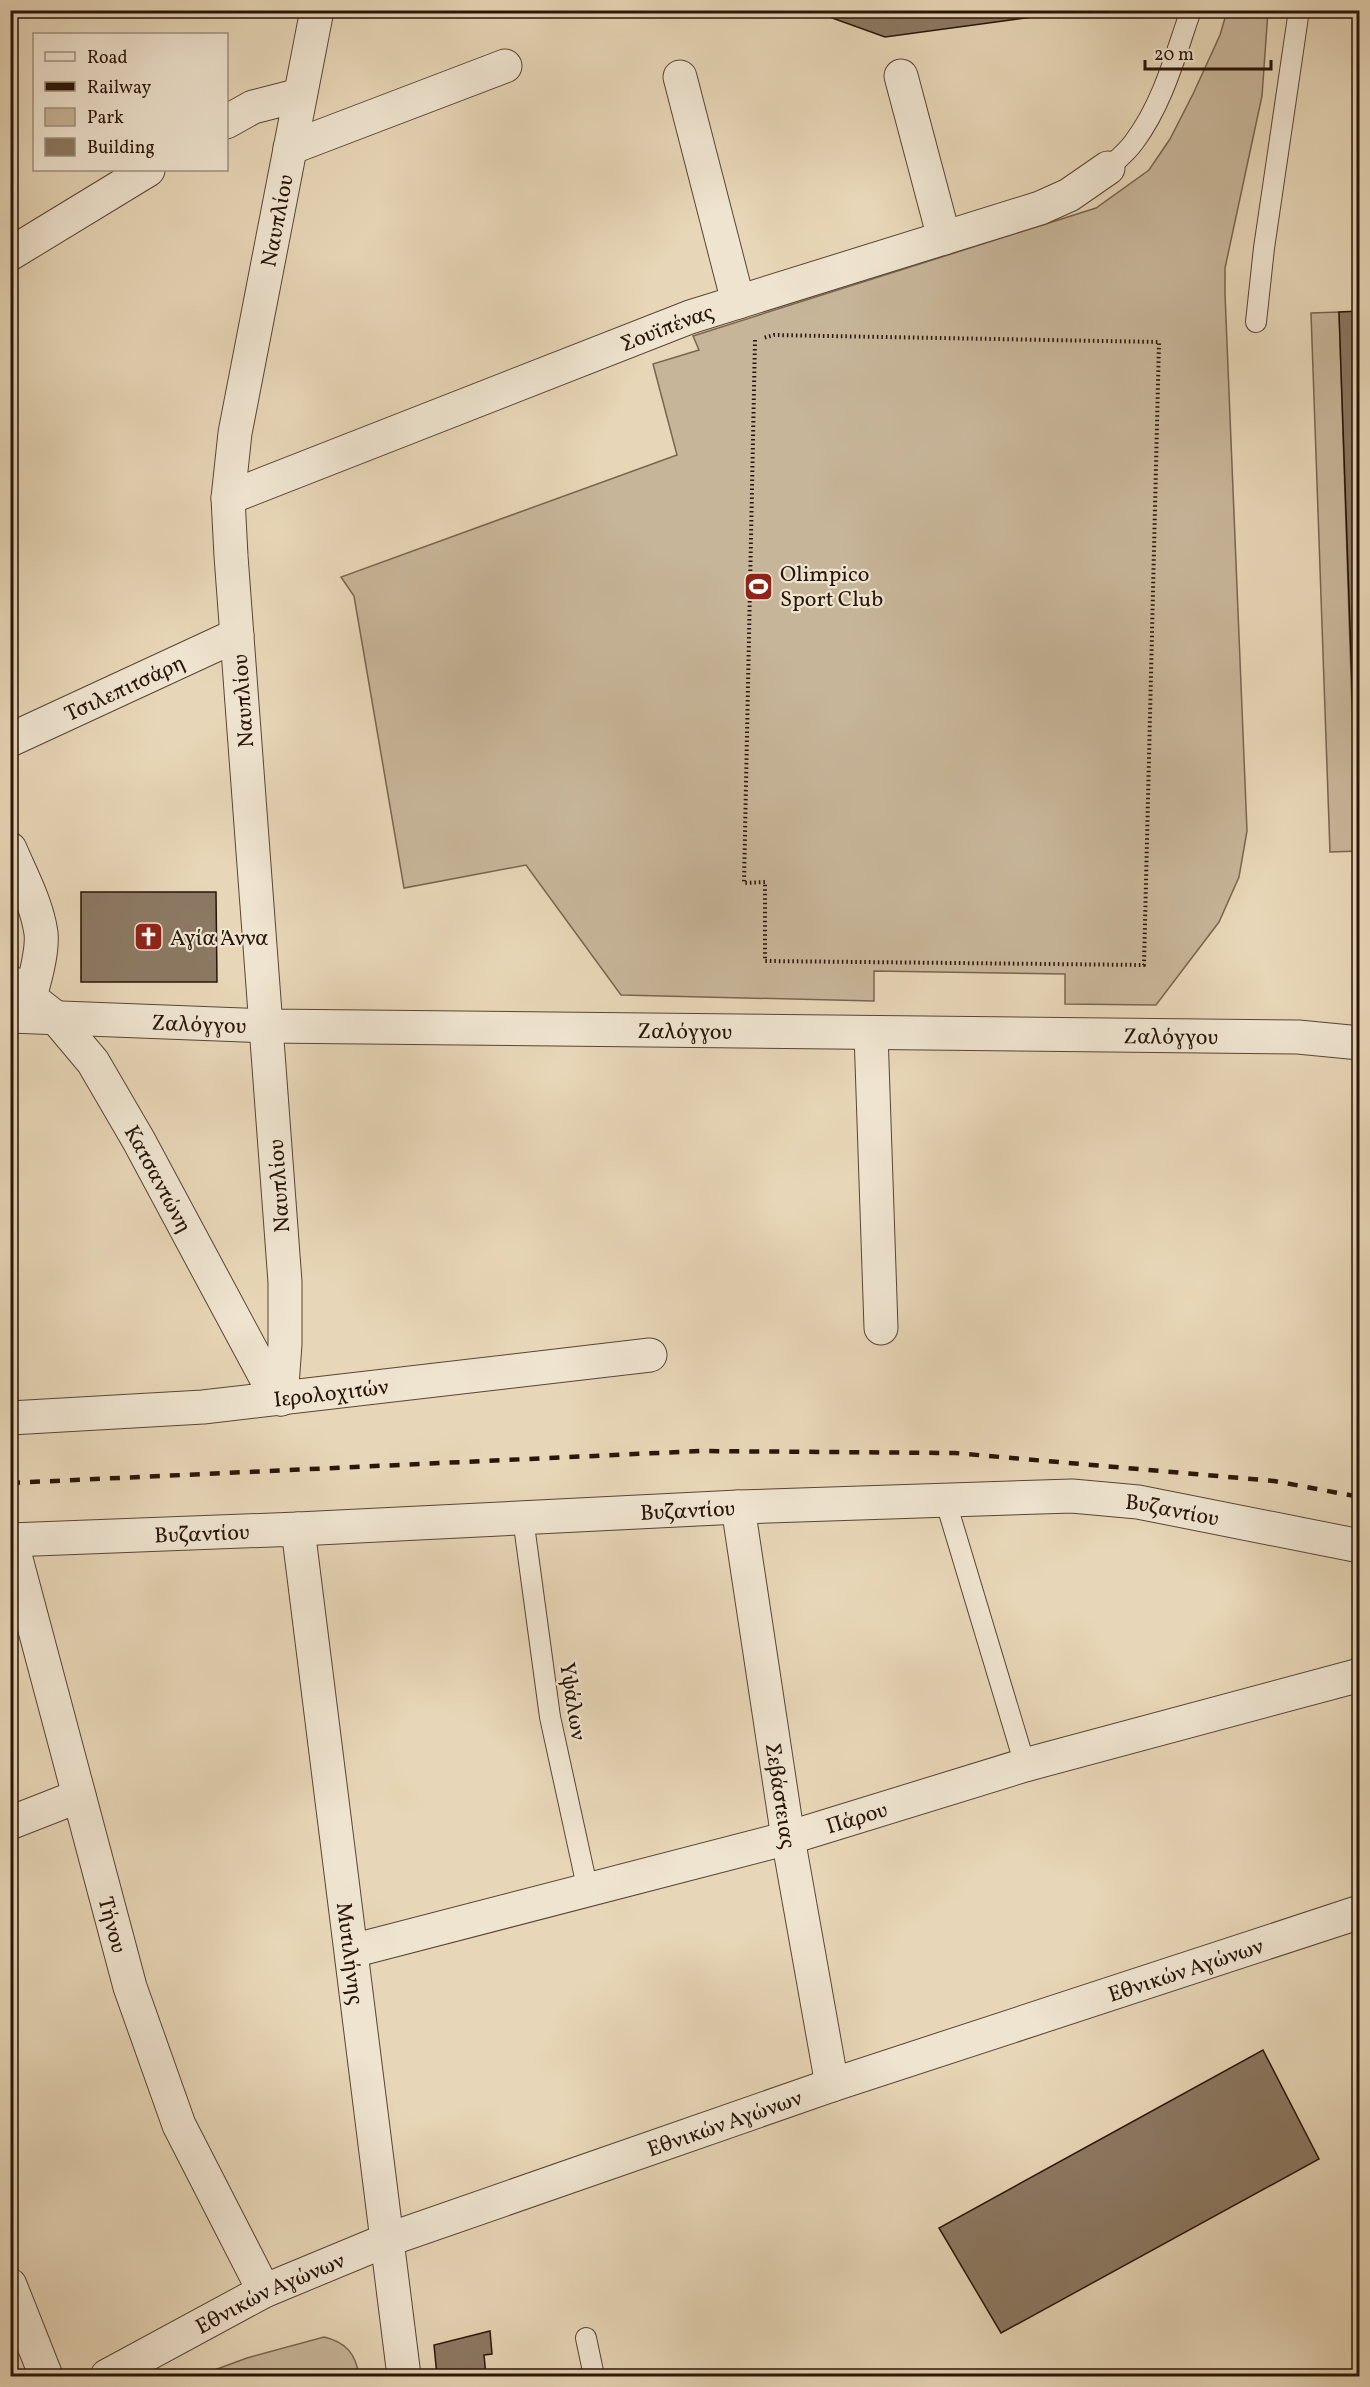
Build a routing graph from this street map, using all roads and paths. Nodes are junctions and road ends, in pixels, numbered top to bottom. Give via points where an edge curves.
1 (317, 10) edge
2 (1191, 10) edge
3 (1299, 10) edge
4 (505, 66) dead end
5 (901, 76) dead end
6 (680, 77) dead end
7 (300, 95) junction
8 (228, 121) edge
9 (290, 148) junction
10 (1108, 168) joint
11 (146, 171) edge
12 (944, 238) junction
13 (10, 254) edge
14 (738, 302) junction
15 (1256, 322) dead end
16 (755, 340) junction
17 (744, 343) dead end
18 (228, 498) junction
19 (237, 635) junction
20 (10, 740) edge
21 (10, 849) edge
22 (17, 998) edge
23 (56, 1018) junction
24 (267, 1026) junction
25 (871, 1033) junction
26 (1359, 1043) edge
27 (881, 1328) dead end
28 (650, 1355) dead end
29 (281, 1399) junction
30 (10, 1418) edge
31 (945, 1499) junction
32 (738, 1507) junction
33 (524, 1518) junction
34 (298, 1529) junction
35 (11, 1540) edge
36 (1359, 1546) edge
37 (1359, 1675) edge
38 (1025, 1765) junction
39 (79, 1796) junction
40 (10, 1823) edge
41 (788, 1838) junction
42 (588, 1891) junction
43 (1359, 1912) edge
44 (352, 1951) junction
45 (832, 2085) junction
46 (387, 2240) junction
47 (10, 2285) edge
48 (264, 2291) junction
49 (586, 2338) dead end
50 (46, 2376) edge
51 (107, 2376) edge
52 (404, 2376) edge
53 (594, 2376) edge

1 - 7 street, Ναυπλίου
2 - 10 lane via 1150,118 1133,144
3 - 15 lane
4 - 9 street
5 - 12 street
6 - 14 street
7 - 8 street via 254,107
7 - 9 street, Ναυπλίου
9 - 18 street, Ναυπλίου via 235,433
10 - 12 street, Σουϊπένας via 1056,201
11 - 13 street
12 - 14 street, Σουϊπένας
14 - 18 street, Σουϊπένας via 690,317
16 - 16 path via 744,883 765,882 765,961 1144,965 1159,342 774,335
16 - 17 path
18 - 19 street, Ναυπλίου
19 - 20 street, Τσιλεπιτσάρη
19 - 24 street, Ναυπλίου
21 - 22 street via 41,934 36,977
22 - 23 street, Ζαλόγγου
23 - 24 street, Ζαλόγγου
23 - 29 street, Κατσαντώνη via 93,1062 140,1141 265,1376
24 - 25 street, Ζαλόγγου
24 - 29 street, Ναυπλίου via 285,1282
25 - 26 street, Ζαλόγγου via 1298,1037
25 - 27 street
28 - 29 street, Ιερολοχιτών
29 - 30 street, Ιερολοχιτών
31 - 32 street, Βυζαντίου
31 - 36 street, Βυζαντίου via 1108,1498
31 - 38 lane
32 - 33 street, Βυζαντίου
32 - 41 street, Σεβάστειας
33 - 34 street, Βυζαντίου
33 - 42 lane, Υψάλων via 550,1717
34 - 35 street, Βυζαντίου
34 - 44 street, Μυτιλήνης
35 - 39 street, Τήνου
37 - 38 street, Πάρου
38 - 41 street, Πάρου
39 - 40 street
39 - 48 street, Τήνου via 129,1987 179,2125
41 - 42 street, Πάρου
41 - 45 street, Σεβάστειας
42 - 44 street, Πάρου
43 - 45 street, Εθνικών Αγώνων
44 - 46 street, Μυτιλήνης
45 - 46 street, Εθνικών Αγώνων
46 - 48 street, Εθνικών Αγώνων
46 - 52 street, Μυτιλήνης
47 - 50 street
48 - 51 street, Εθνικών Αγώνων
49 - 53 lane

